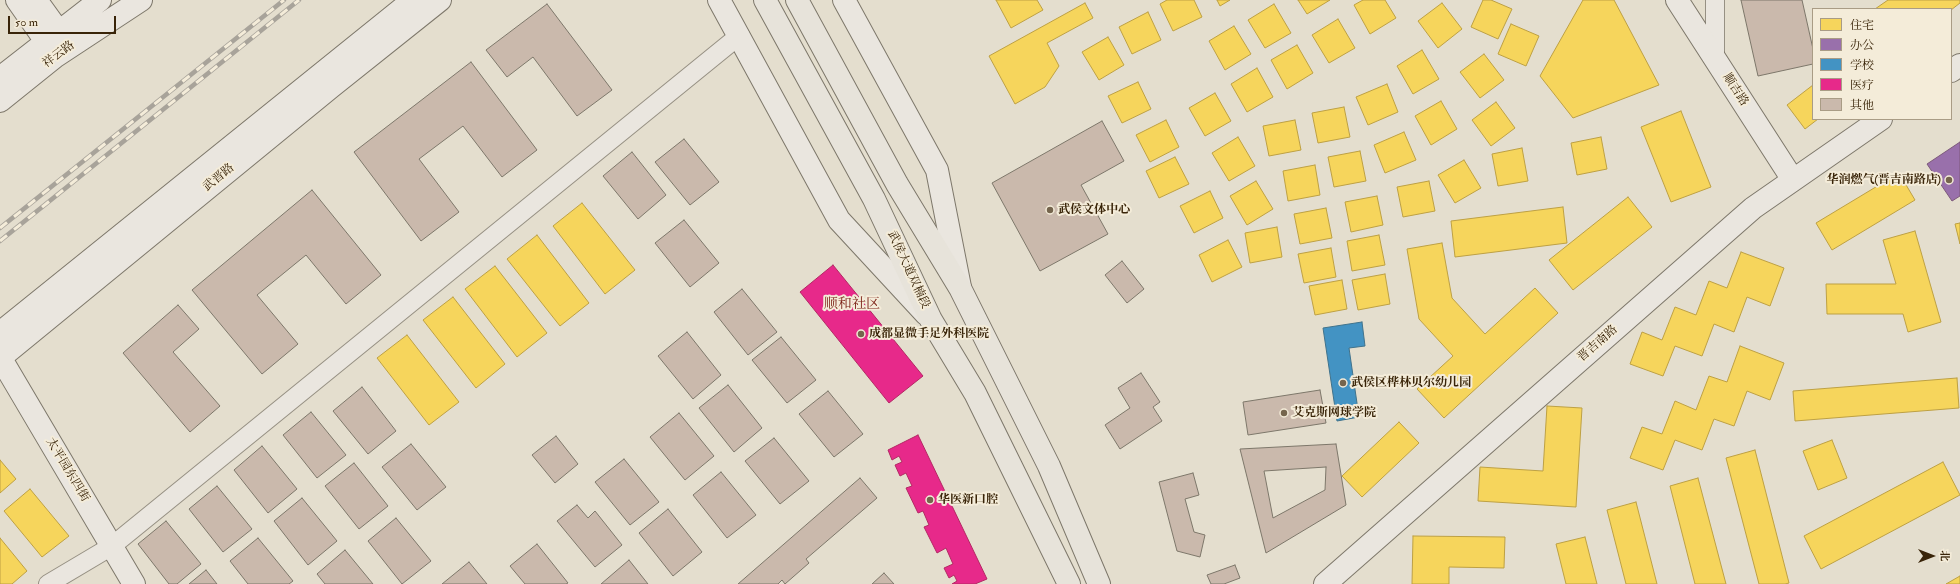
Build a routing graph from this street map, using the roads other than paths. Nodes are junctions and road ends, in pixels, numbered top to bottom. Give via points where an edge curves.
1 (17, 0) edge
2 (36, 0) edge
3 (100, 0) edge
4 (141, 0) edge
5 (413, 0) edge
6 (440, 0) edge
7 (719, 0) edge
8 (766, 0) edge
9 (797, 0) edge
10 (844, 0) edge
11 (1677, 0) edge
12 (1715, 0) edge
13 (740, 35) junction
14 (57, 44) junction
15 (1715, 60) junction
16 (0, 78) edge
17 (0, 102) edge
18 (1880, 120) edge
19 (1793, 180) junction
20 (960, 288) junction
21 (931, 320) junction
22 (0, 333) edge
23 (0, 358) edge
24 (112, 546) junction
25 (1053, 552) junction
26 (1087, 556) junction
27 (48, 584) edge
28 (134, 584) edge
29 (1063, 584) edge
30 (1069, 584) edge
31 (1099, 584) edge
32 (1105, 584) edge
33 (1325, 584) edge

1 - 14 street
2 - 14 street
3 - 14 street, 祥云路
4 - 14 street, 祥云路
5 - 22 street, 武晋路
6 - 23 street, 武晋路
7 - 13 street
8 - 21 main road, 武侯大道双楠段 via 874,199
9 - 20 main road via 897,184
10 - 20 street via 937,170
11 - 15 street, 顺吉路
12 - 15 street
13 - 21 street via 839,220
13 - 24 street
14 - 16 street, 祥云路
14 - 17 street, 祥云路
15 - 19 street, 顺吉路
18 - 19 street, 晋吉南路
19 - 33 street, 晋吉南路 via 1753,208
20 - 26 main road via 1049,466
21 - 25 main road, 武侯大道双楠段 via 975,393
23 - 24 street, 太平园东四街
24 - 27 street
24 - 28 street, 太平园东四街
25 - 29 street
25 - 30 main road, 武侯大道双楠段
26 - 31 main road
26 - 32 street

